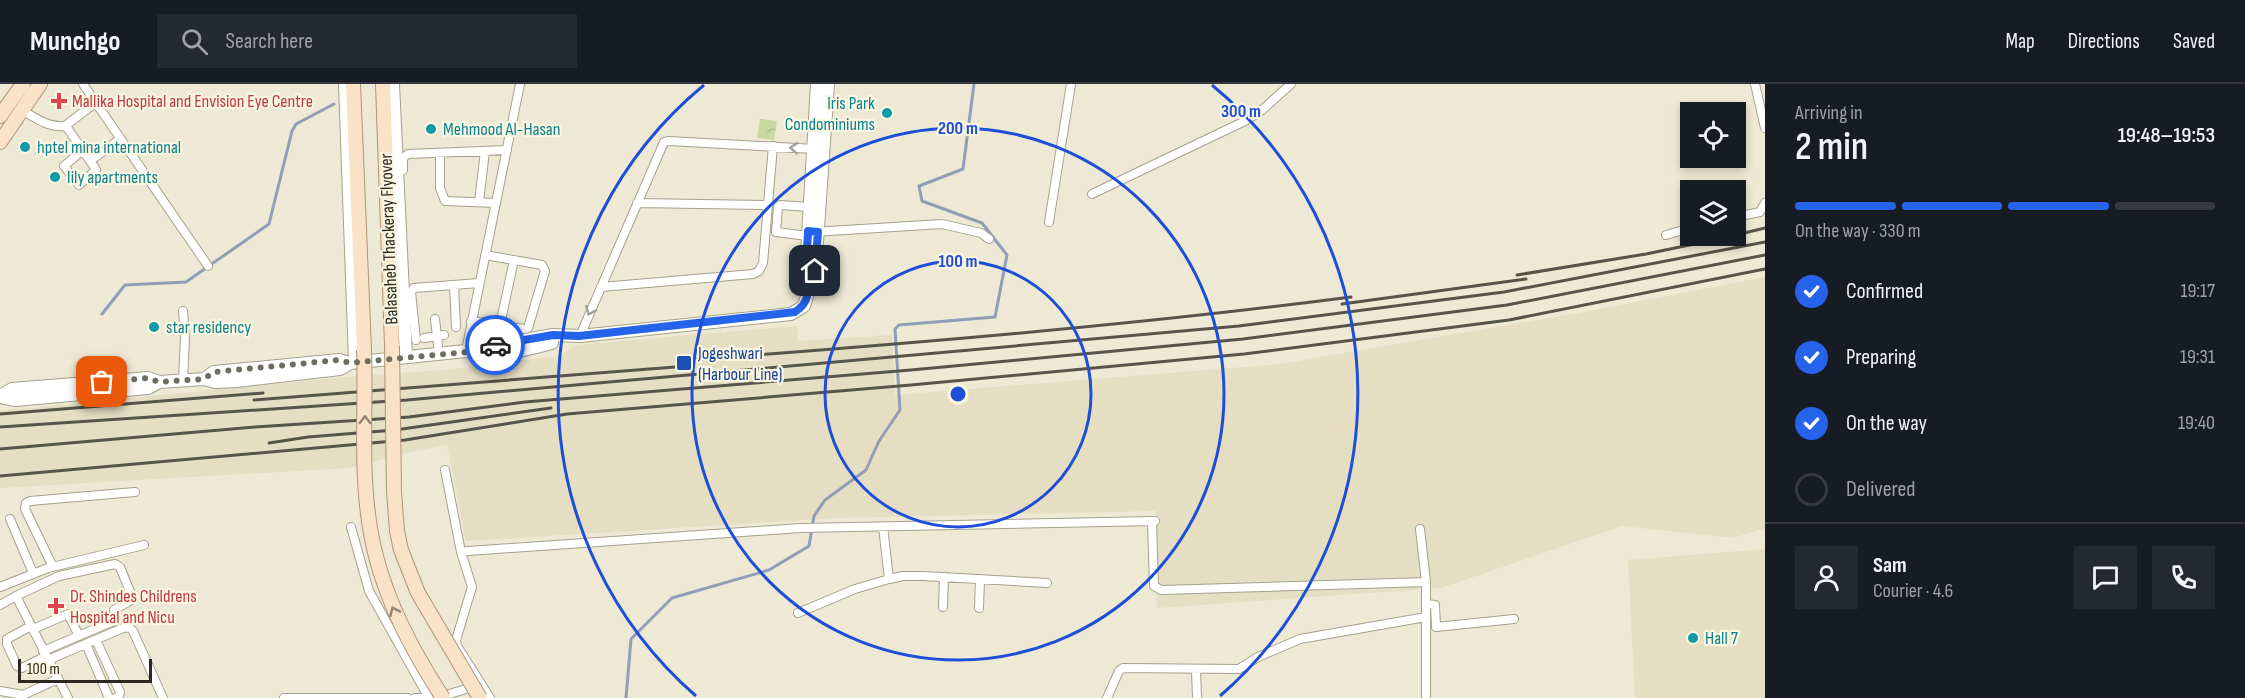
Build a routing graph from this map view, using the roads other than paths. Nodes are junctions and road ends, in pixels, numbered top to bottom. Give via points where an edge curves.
1 (23, 84) edge
2 (40, 84) edge
3 (83, 84) edge
4 (345, 84) edge
5 (353, 84) edge
6 (383, 84) edge
7 (393, 84) edge
8 (520, 84) edge
9 (817, 84) edge
10 (828, 84) edge
11 (1071, 84) edge
12 (1291, 84) edge
13 (1755, 84) edge
14 (95, 103) junction
15 (22, 110) junction
16 (0, 116) edge
17 (65, 126) junction
18 (1765, 128) edge
19 (120, 139) junction
20 (0, 142) edge
21 (773, 146) junction
22 (814, 149) junction
23 (83, 150) junction
24 (507, 150) junction
25 (485, 152) junction
26 (440, 153) junction
27 (90, 161) junction
28 (1092, 194) dead end
29 (479, 202) junction
30 (405, 203) dead end
31 (496, 203) junction
32 (637, 203) junction
33 (1765, 203) edge
34 (768, 205) junction
35 (810, 207) junction
36 (1746, 215) edge
37 (1049, 222) dead end
38 (1680, 230) edge
39 (811, 233) junction
40 (1665, 234) dead end
41 (989, 239) dead end
42 (485, 255) junction
43 (514, 260) junction
44 (208, 266) dead end
45 (479, 283) junction
46 (454, 285) junction
47 (601, 287) junction
48 (183, 311) dead end
49 (435, 319) dead end
50 (471, 321) junction
51 (500, 326) junction
52 (456, 327) dead end
53 (441, 335) junction
54 (579, 336) junction
55 (466, 351) junction
56 (439, 354) junction
57 (406, 356) junction
58 (348, 362) junction
59 (183, 381) junction
60 (0, 396) edge
61 (445, 470) dead end
62 (399, 473) dead end
63 (135, 492) dead end
64 (10, 519) dead end
65 (351, 526) dead end
66 (883, 527) junction
67 (1420, 530) dead end
68 (144, 545) dead end
69 (461, 552) junction
70 (53, 567) junction
71 (33, 573) junction
72 (944, 577) junction
73 (889, 579) junction
74 (980, 579) junction
75 (1426, 582) junction
76 (1047, 583) dead end
77 (0, 587) edge
78 (16, 596) junction
79 (1426, 604) junction
80 (0, 605) edge
81 (943, 607) dead end
82 (979, 608) dead end
83 (798, 613) dead end
84 (1426, 617) junction
85 (1514, 619) dead end
86 (1436, 627) junction
87 (32, 628) junction
88 (1426, 628) junction
89 (79, 636) junction
90 (96, 640) junction
91 (456, 640) junction
92 (86, 644) junction
93 (46, 656) junction
94 (1196, 670) junction
95 (58, 679) junction
96 (0, 691) edge
97 (480, 691) edge
98 (68, 698) edge
99 (109, 698) edge
100 (115, 698) edge
101 (163, 698) edge
102 (284, 698) edge
103 (408, 698) edge
104 (415, 698) edge
105 (429, 698) edge
106 (443, 698) edge
107 (489, 698) edge
108 (1107, 698) edge
109 (1197, 698) edge
110 (1426, 698) edge

1 - 16 main road
2 - 15 main road
3 - 14 street
4 - 58 street
106 -> 5 main road, Balasaheb Thackeray Flyover, bridge via 414,653 391,606 367,512
6 - 97 main road, Balasaheb Thackeray Flyover, bridge via 397,531 418,593
7 - 57 street
8 - 24 street
9 - 22 street
10 - 39 street
11 - 37 street
12 - 28 street via 1245,121
13 - 18 street
14 - 17 street
14 - 19 street
15 - 17 street via 44,122
15 - 20 main road
17 - 23 street
19 - 27 street
19 - 44 street
22 -> 21 street
21 - 32 street via 664,142
21 - 34 street
22 - 35 street
23 - 27 street
23 - 27 street via 64,166 77,184 95,173
24 - 25 street
24 - 31 street
25 - 26 street
25 - 29 street
26 - 29 street via 440,188 445,201
26 - 30 street via 408,154 403,158
29 - 31 street
31 - 42 street
32 - 34 street
32 - 47 street
33 - 36 street via 1760,212
34 - 47 street via 763,263 753,274
35 - 39 street
35 - 39 street via 780,205 776,232
38 - 40 street
39 - 41 street via 942,224 981,233
39 - 54 street via 806,270 809,291 804,306 791,314
42 - 43 street
42 - 45 street
43 - 51 street
43 - 51 street via 542,265 545,271 528,328
45 - 46 street
45 - 50 street
46 - 52 street
46 - 53 street via 412,290 420,339
47 -> 54 street
48 - 59 street
49 - 53 street
50 - 51 street
50 - 55 street
53 - 56 street
54 - 55 street via 553,335
55 - 56 street
56 - 57 street
57 - 58 street
58 - 59 street via 237,376 214,372 204,379
59 - 60 street via 159,382 148,378 15,400
61 - 69 street
62 - 91 street via 403,539 437,620
63 - 70 street via 28,502 26,509
64 - 71 street
65 - 105 street via 369,591
66 - 69 street via 801,528
66 - 73 street
66 - 75 street via 1154,521 1154,586 1161,590
67 - 75 street
68 - 70 street
69 - 91 street via 472,587
70 - 71 street
71 - 77 street
72 - 73 street
72 - 74 street
72 - 81 street
73 - 83 street
74 - 76 street
74 - 82 street
75 - 79 street
78 - 80 street
78 - 87 street
78 - 89 street via 59,576 118,564 133,601 114,610 116,620
79 - 84 street
79 - 86 street via 1435,605
84 - 88 street
84 - 94 street via 1300,639 1239,669
85 - 86 street
86 - 88 street
87 - 89 street via 68,614
87 - 93 street
87 - 93 street via 6,641 17,666 22,668
88 - 110 street
89 - 93 street
90 - 92 street
90 - 100 street via 120,692
90 - 101 street via 126,627 132,629
91 - 97 street
92 - 93 street
92 - 99 street
93 - 95 street
94 - 108 street via 1123,668
94 - 109 street
95 - 96 street via 23,695
95 - 98 street
97 - 105 street
97 - 107 street
102 - 103 street
104 - 105 street

